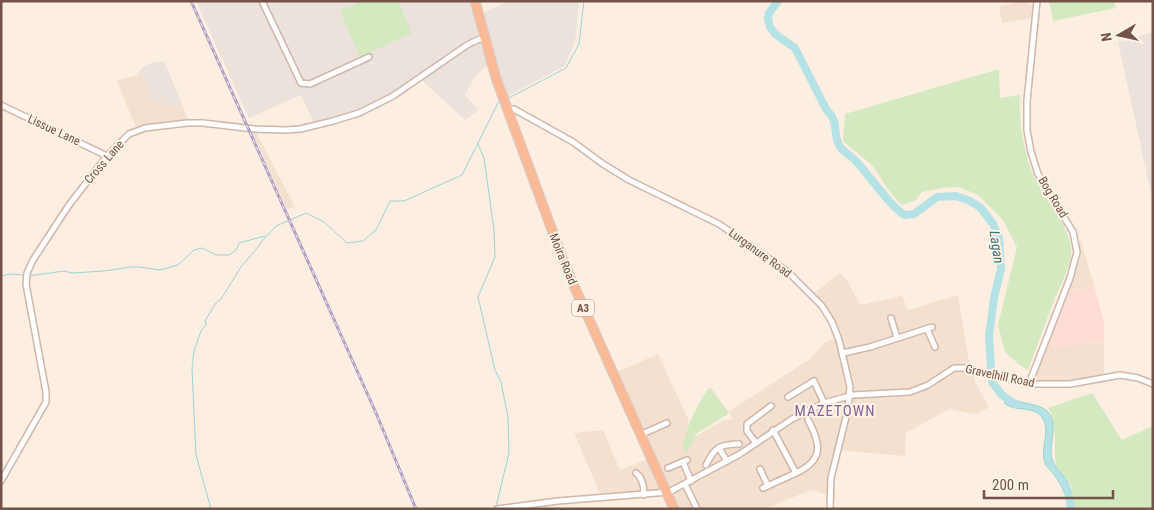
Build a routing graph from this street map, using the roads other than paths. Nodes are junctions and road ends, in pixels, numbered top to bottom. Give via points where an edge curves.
1 (262, 1) edge
2 (475, 1) edge
3 (1037, 1) edge
4 (484, 37) junction
5 (369, 57) dead end
6 (505, 103) junction
7 (1, 105) edge
8 (107, 156) junction
9 (885, 322) dead end
10 (897, 338) junction
11 (935, 347) dead end
12 (843, 353) junction
13 (1029, 384) junction
14 (1153, 384) edge
15 (850, 395) junction
16 (788, 397) dead end
17 (824, 403) junction
18 (771, 406) dead end
19 (808, 420) dead end
20 (668, 423) dead end
21 (773, 430) junction
22 (640, 435) junction
23 (756, 443) junction
24 (739, 444) dead end
25 (719, 448) junction
26 (727, 461) junction
27 (706, 465) dead end
28 (668, 468) dead end
29 (760, 469) dead end
30 (636, 473) dead end
31 (796, 473) junction
32 (1, 481) edge
33 (691, 481) junction
34 (685, 484) junction
35 (667, 493) junction
36 (644, 495) junction
37 (498, 508) edge
38 (674, 509) edge
39 (697, 509) edge
40 (830, 509) edge

1 - 5 street via 301,84 310,84
2 - 4 highway, Moira Road / A3
3 - 13 street, Bog Road via 1027,101 1028,137 1038,174 1073,232 1077,252
4 - 6 highway, Moira Road / A3
4 - 8 street, Cross Lane via 467,45 393,96 339,119 286,130 195,122 150,127 129,134
6 - 12 street, Lurganure Road via 563,136 629,180 712,219 773,260 822,306
6 - 22 highway, Moira Road / A3 via 569,275
7 - 8 street, Lissue Lane
8 - 32 street, Cross Lane via 69,205 26,276 46,402
9 - 10 street via 891,319
10 - 11 street via 930,328
10 - 12 street
12 - 15 street, Lurganure Road
13 - 14 street, Gravelhill Road via 1070,384 1120,375
13 - 15 street, Gravelhill Road via 954,368 910,392
15 - 17 street, Gravelhill Road
15 - 40 street, Lurganure Road via 831,478
16 - 17 street via 814,380
17 - 21 street, Gravelhill Road
18 - 23 street via 747,424 747,430
19 - 31 street via 817,440 816,456 809,466
20 - 22 street
21 - 23 street, Gravelhill Road
21 - 31 street
22 - 35 highway, Moira Road / A3
23 - 26 street, Gravelhill Road
24 - 25 street via 726,444
25 - 26 street
25 - 27 street
26 - 33 street, Gravelhill Road
28 - 33 street via 685,461
29 - 31 street via 766,487
30 - 36 street via 644,485
33 - 34 street, Gravelhill Road
34 - 35 street, Gravelhill Road
34 - 39 street
35 - 36 street
35 - 38 highway, Moira Road / A3
36 - 37 street

